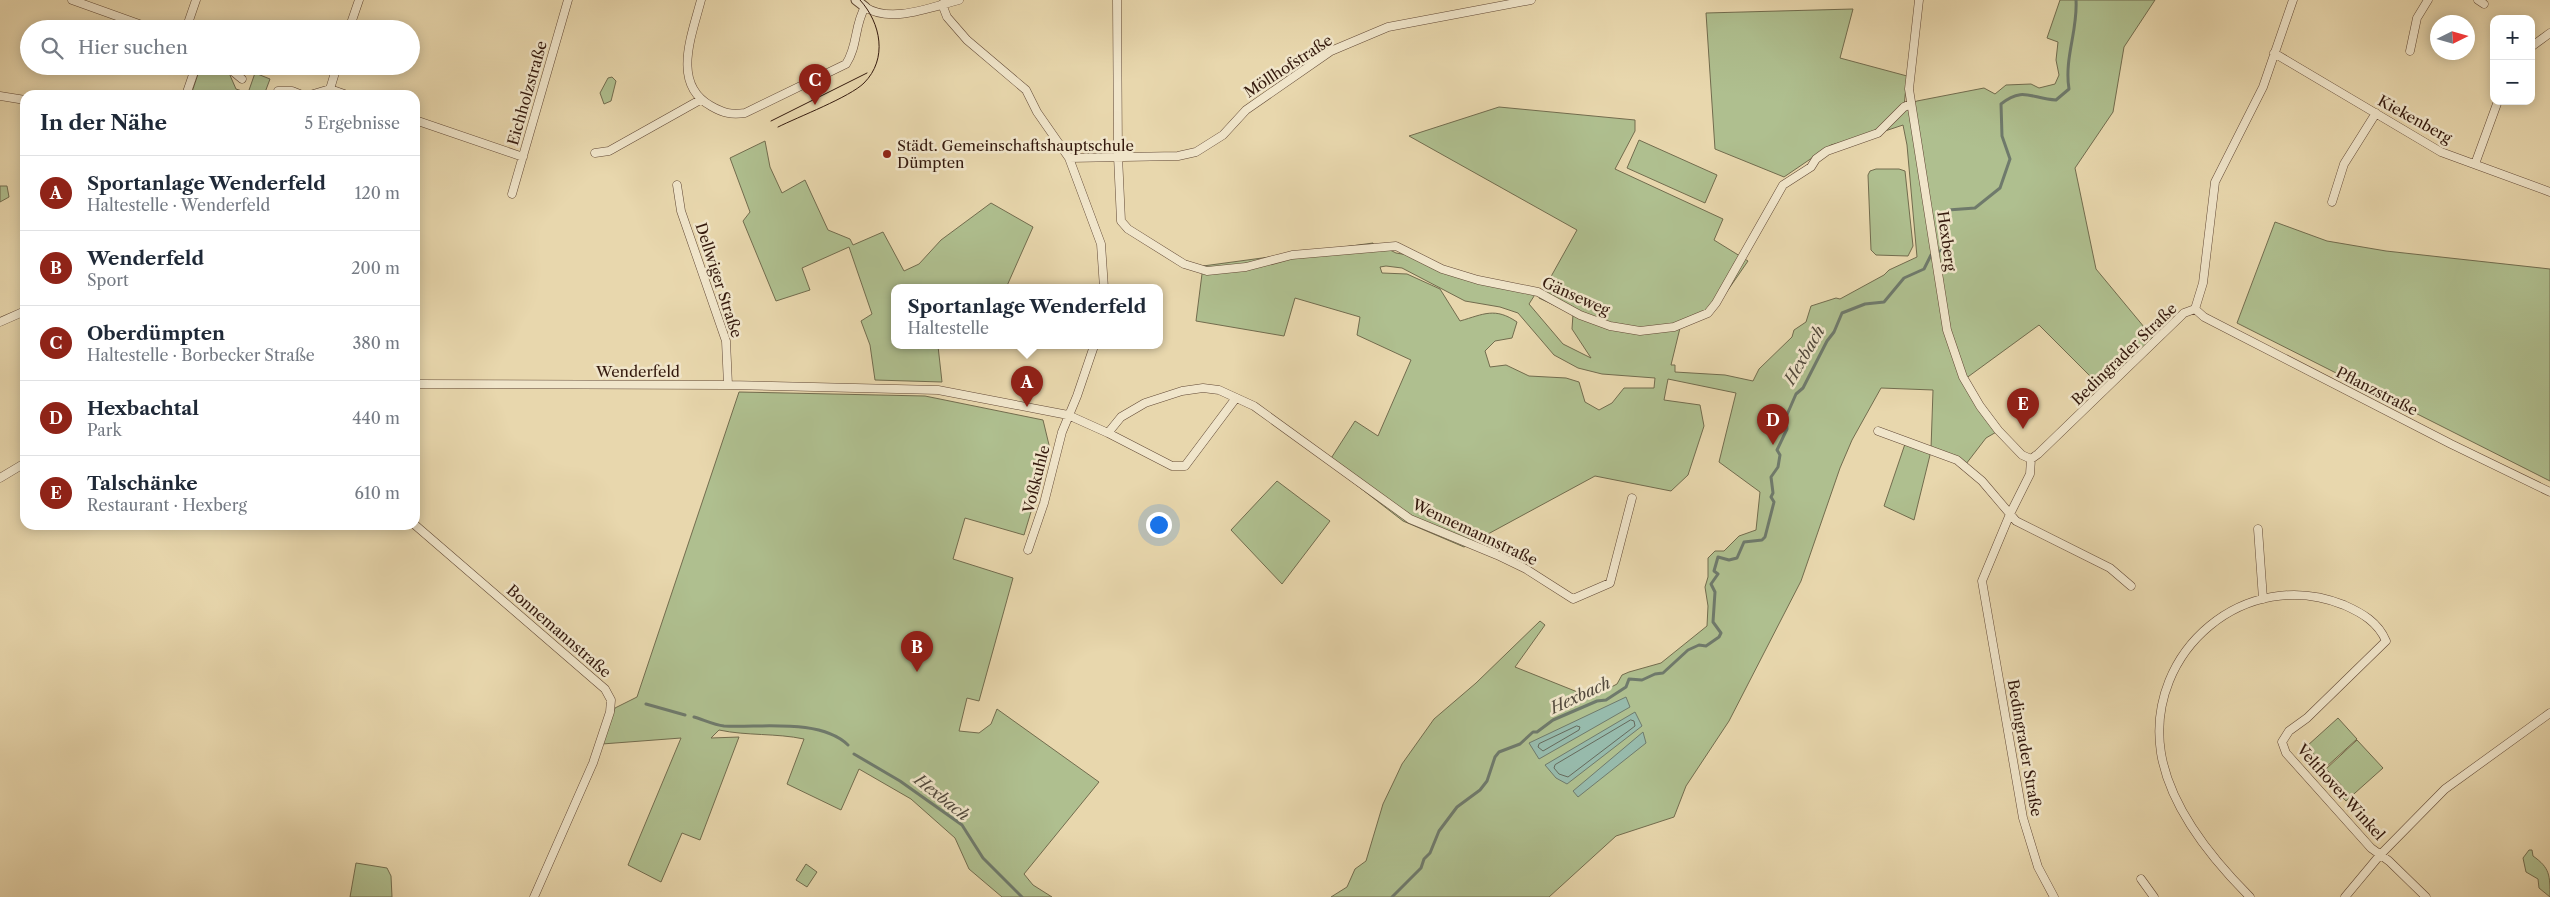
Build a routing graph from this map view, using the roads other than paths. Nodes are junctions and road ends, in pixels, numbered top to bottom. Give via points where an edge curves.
1 (72, 0) edge
2 (196, 0) edge
3 (359, 0) edge
4 (568, 0) edge
5 (701, 0) edge
6 (856, 0) edge
7 (959, 0) edge
8 (1117, 0) edge
9 (1919, 0) edge
10 (2292, 0) edge
11 (2428, 0) edge
12 (1531, 1) edge
13 (942, 4) junction
14 (864, 7) junction
15 (128, 20) edge
16 (189, 20) edge
17 (352, 20) edge
18 (2549, 36) edge
19 (2535, 45) edge
20 (2410, 52) dead end
21 (2274, 53) junction
22 (193, 75) edge
23 (237, 75) edge
24 (334, 75) edge
25 (242, 79) dead end
26 (330, 89) junction
27 (188, 90) edge
28 (327, 90) edge
29 (333, 90) edge
30 (0, 96) edge
31 (20, 99) edge
32 (700, 100) junction
33 (1911, 104) junction
34 (2497, 105) edge
35 (2376, 113) junction
36 (420, 122) edge
37 (595, 153) dead end
38 (1118, 156) junction
39 (523, 157) junction
40 (1069, 158) junction
41 (2475, 164) junction
42 (677, 185) dead end
43 (2550, 192) edge
44 (512, 194) dead end
45 (2332, 202) dead end
46 (1104, 284) edge
47 (2195, 309) junction
48 (20, 312) edge
49 (0, 322) edge
50 (1093, 349) edge
51 (420, 384) edge
52 (728, 385) junction
53 (1236, 398) junction
54 (1068, 415) junction
55 (1878, 431) dead end
56 (1108, 433) junction
57 (2031, 459) junction
58 (20, 466) edge
59 (0, 478) edge
60 (2550, 492) edge
61 (1632, 498) dead end
62 (2010, 514) junction
63 (2258, 529) dead end
64 (420, 530) edge
65 (1028, 550) dead end
66 (2130, 586) dead end
67 (2263, 598) junction
68 (2550, 713) edge
69 (2380, 855) junction
70 (2141, 879) dead end
71 (534, 897) edge
72 (2054, 897) edge
73 (2154, 897) edge
74 (2250, 897) edge
75 (2345, 897) edge
76 (2426, 897) edge

1 - 15 street
2 - 16 street
3 - 17 street
4 - 39 street, Eichholzstraße
5 - 32 street via 687,68 688,80
6 - 14 street
7 - 13 street
8 - 38 street
9 - 33 street, Hexberg via 1909,74
10 - 21 street, Bedingrader Straße
11 - 20 street via 2417,18
12 - 38 street, Möllhofstraße via 1388,27 1331,51 1246,110 1223,136 1196,152 1178,156
13 - 14 street via 888,14
13 - 40 street via 947,17 967,40 1026,90
14 - 32 street via 858,20 852,54 840,67 745,113 725,113
18 - 19 street
21 - 35 street, Kiekenberg
21 - 47 street, Bedingrader Straße via 2264,87 2215,182 2203,283
22 - 27 street
23 - 25 street
24 - 26 street
26 - 28 street
26 - 29 street
30 - 31 street
32 - 37 street via 609,151
33 - 38 street, Gänseweg via 1878,133 1827,151 1816,158 1811,167 1787,181 1713,308 1693,320 1657,331 1610,326 1538,292 1442,269 1396,246 1292,255 1246,267 1207,271 1184,264 1128,229 1122,220
33 - 57 street, Hexberg via 1947,330 1962,377 1998,430 2022,455
34 - 41 street
35 - 41 street, Kiekenberg via 2441,152
35 - 45 street via 2344,164
36 - 39 street
38 - 40 street, Möllhofstraße
39 - 44 street, Eichholzstraße
40 - 46 street via 1101,244
41 - 43 street, Kiekenberg
42 - 52 street, Dellwiger Straße via 681,211 726,341
47 - 57 street, Bedingrader Straße via 2184,313
47 - 60 street, Pflanzstraße via 2204,317 2294,364
48 - 49 street
50 - 54 street, Voßkuhle
51 - 52 street, Wenderfeld
52 - 54 street, Wenderfeld via 938,390
53 - 56 street, Wennemannstraße via 1219,390 1182,391 1145,403 1121,417
53 - 56 street via 1185,466 1172,466
53 - 61 street, Wennemannstraße via 1254,406 1410,519 1497,555 1574,599 1610,583
54 - 56 street
54 - 65 street, Voßkuhle
55 - 62 street via 1939,452 1965,466
57 - 62 street, Bedingrader Straße via 2030,474
58 - 59 street
62 - 66 street via 2019,524 2110,568
62 - 72 street, Bedingrader Straße via 1983,576 1982,586 2023,818 2038,867
63 - 67 street
64 - 71 street, Bonnemannstraße via 610,694 610,712 593,763
67 - 69 street, Velthover Winkel via 2308,597 2341,604 2377,625 2386,641 2307,718 2289,731 2282,742 2286,753
67 - 74 street via 2208,626 2188,646 2172,672 2160,724 2162,754 2178,801 2218,863
68 - 69 street via 2453,782
69 - 75 street
69 - 76 street
70 - 73 street

